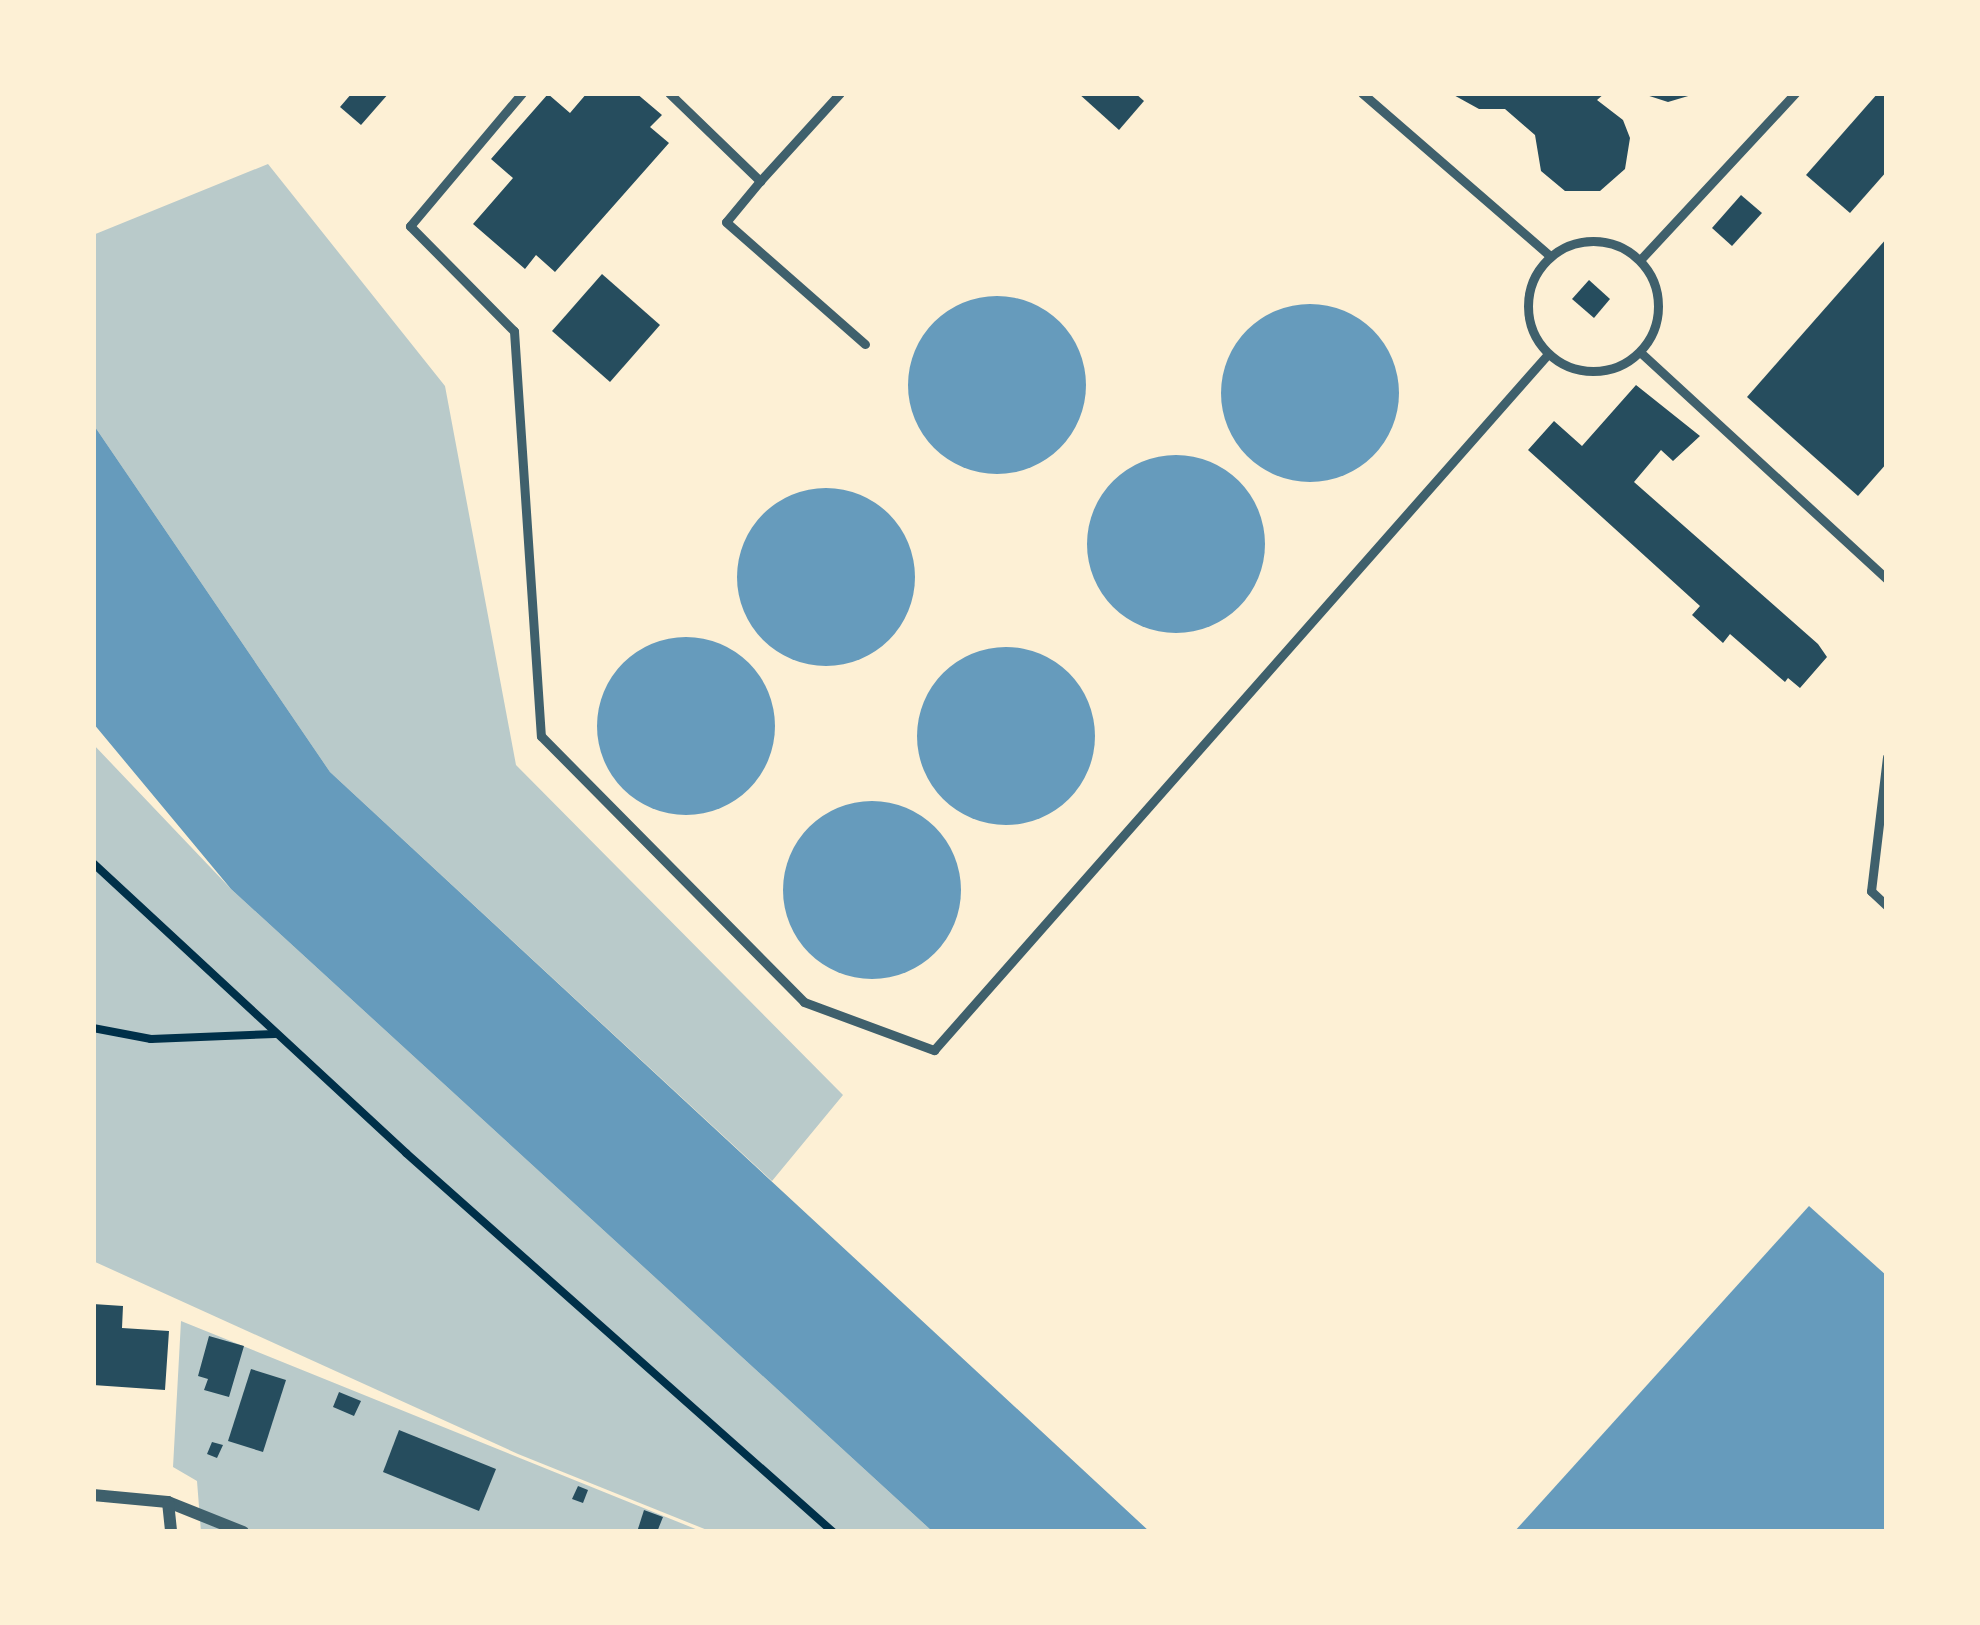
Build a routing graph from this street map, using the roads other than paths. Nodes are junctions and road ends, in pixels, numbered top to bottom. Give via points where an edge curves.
1 (522, 93) edge
2 (669, 93) edge
3 (840, 93) edge
4 (1362, 93) edge
5 (1795, 93) edge
6 (760, 182) junction
7 (1550, 256) junction
8 (1640, 260) junction
9 (865, 344) dead end
10 (1640, 352) junction
11 (1548, 354) junction
12 (1887, 579) edge
13 (1887, 757) edge
14 (1887, 907) edge
15 (93, 1495) edge
16 (168, 1502) junction
17 (171, 1532) edge
18 (243, 1532) edge

1 - 11 lane via 410,226 514,331 541,736 804,1002 934,1051
2 - 6 lane
3 - 6 lane
4 - 7 lane
5 - 8 lane
6 - 9 lane via 726,222
7 - 8 lane via 1586,240
7 - 11 lane via 1528,294 1535,336
8 - 10 lane via 1658,295 1658,316
10 - 11 lane via 1605,370
10 - 12 lane
13 - 14 lane via 1871,891
15 - 16 street
16 - 17 street
16 - 18 street

